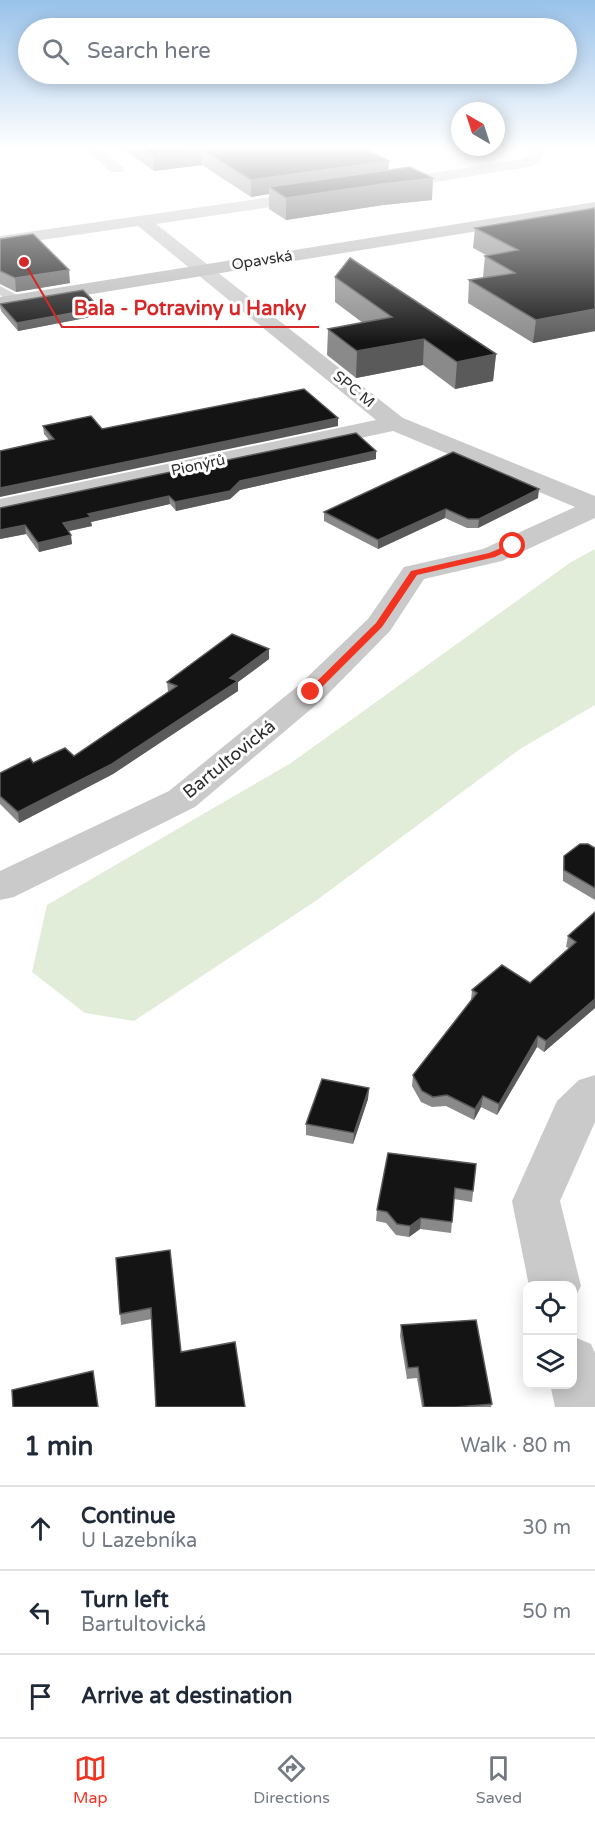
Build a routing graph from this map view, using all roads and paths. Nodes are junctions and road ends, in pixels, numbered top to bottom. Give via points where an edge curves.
1 (204, 212) edge
2 (566, 212) edge
3 (142, 221) junction
4 (15, 223) dead end
5 (27, 237) junction
6 (0, 241) edge
7 (205, 270) junction
8 (5, 298) edge
9 (395, 423) junction
10 (0, 507) edge
11 (595, 507) edge
12 (0, 887) edge
13 (595, 1093) edge
14 (554, 1281) edge
15 (577, 1380) edge
16 (583, 1407) edge

1 - 3 street
2 - 7 main road, Opavská
3 - 5 street
3 - 7 street, SPC M
4 - 5 street
5 - 6 street
7 - 8 main road, Opavská
7 - 9 street, SPC M
9 - 10 street, Pionýrů
9 - 11 street, SPC M
11 - 12 street, Bartultovická via 492,555 414,573 379,625 311,692 182,799
13 - 14 street via 573,1114 536,1201
15 - 16 street

